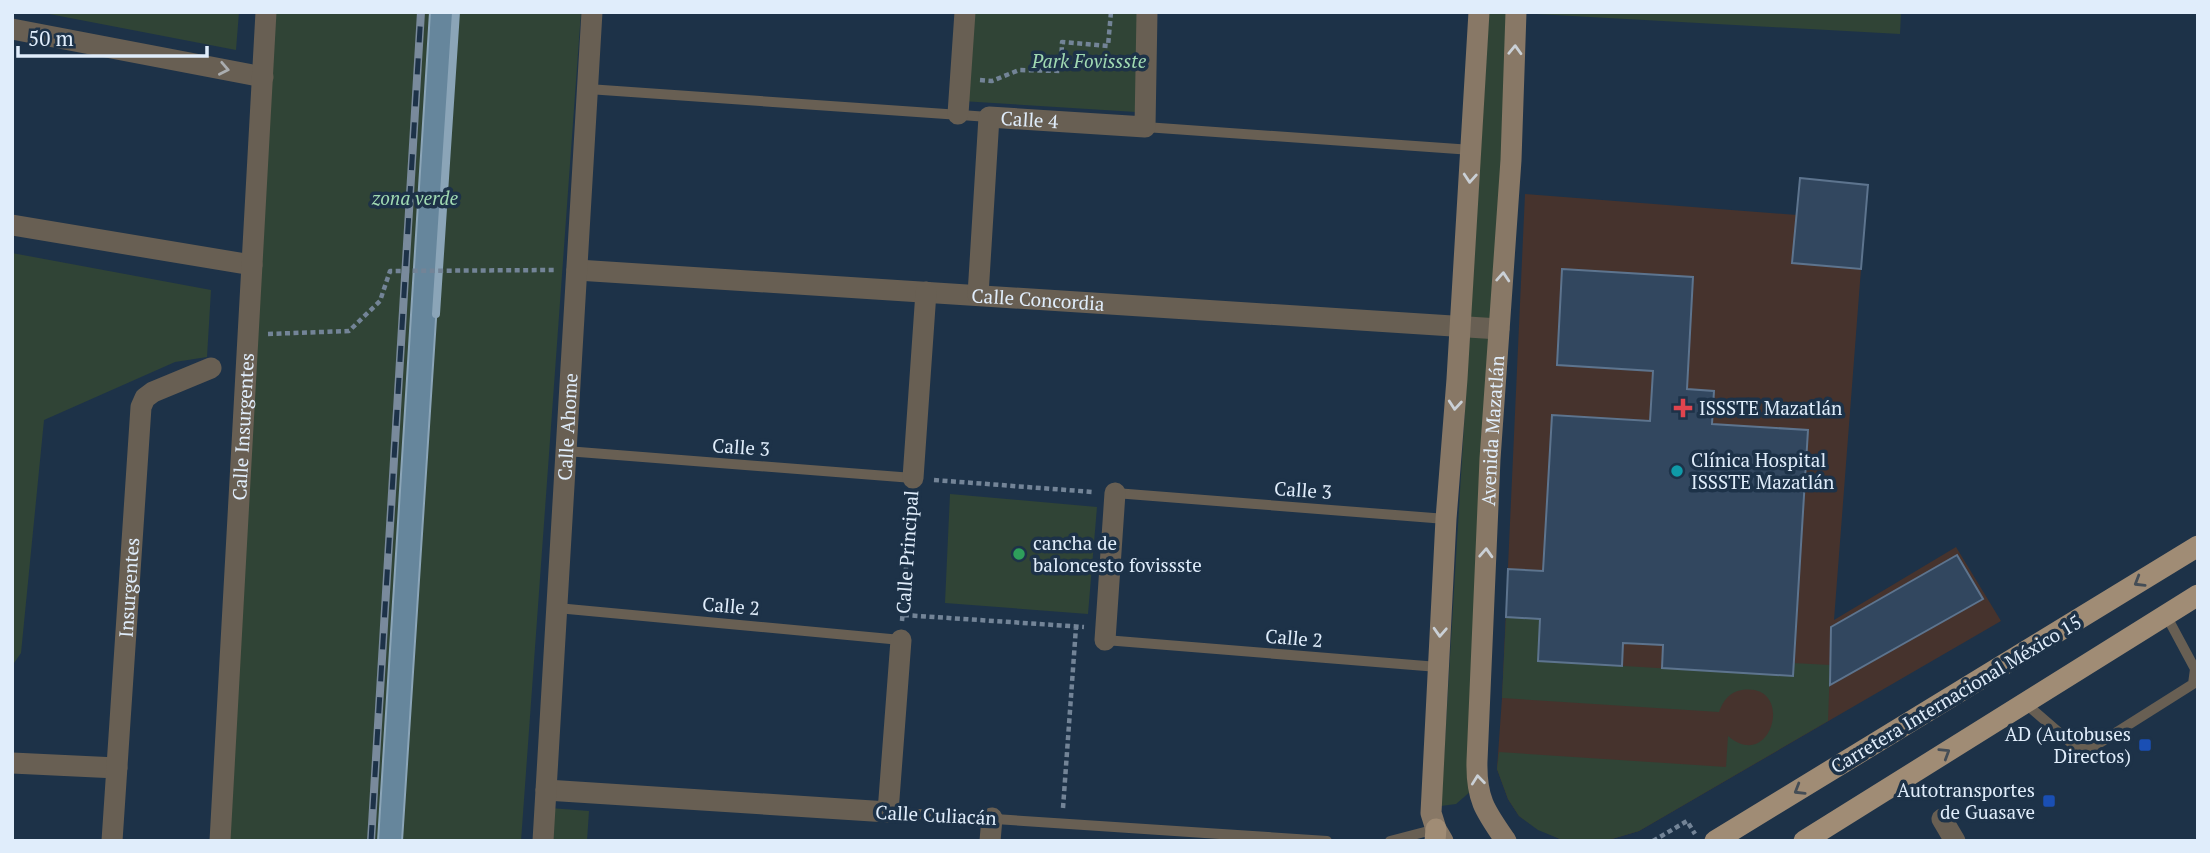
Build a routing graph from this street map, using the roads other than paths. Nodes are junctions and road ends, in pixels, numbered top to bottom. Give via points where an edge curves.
1 (593, 12) edge
2 (965, 12) edge
3 (1147, 12) edge
4 (1479, 12) edge
5 (1516, 12) edge
6 (264, 13) edge
7 (12, 29) edge
8 (263, 77) junction
9 (588, 89) junction
10 (958, 114) junction
11 (989, 117) junction
12 (1145, 128) junction
13 (1472, 150) junction
14 (12, 225) edge
15 (252, 265) junction
16 (577, 270) junction
17 (926, 292) junction
18 (978, 295) junction
19 (1460, 326) junction
20 (1499, 329) junction
21 (211, 368) dead end
22 (566, 451) junction
23 (913, 478) joint
24 (1115, 493) joint
25 (1446, 519) junction
26 (2198, 547) edge
27 (2198, 595) edge
28 (557, 608) junction
29 (2166, 615) junction
30 (1106, 635) joint
31 (901, 640) joint
32 (1438, 667) junction
33 (2025, 703) junction
34 (12, 763) edge
35 (117, 768) junction
36 (546, 790) junction
37 (888, 812) junction
38 (992, 818) junction
39 (1942, 819) dead end
40 (1438, 837) edge
41 (112, 841) edge
42 (220, 841) edge
43 (543, 841) edge
44 (990, 841) edge
45 (1327, 841) edge
46 (1390, 841) edge
47 (1506, 841) edge
48 (1715, 841) edge
49 (1804, 841) edge
50 (1955, 841) edge

1 - 9 street, Calle Ahome
2 - 10 street
3 - 12 street
4 - 13 street, Avenida Mazatlán
20 -> 5 street, Avenida Mazatlán
6 - 8 street, Calle Insurgentes
7 -> 8 street
8 - 15 street, Calle Insurgentes
9 - 10 lane, Calle 4
9 - 16 street, Calle Ahome
10 - 11 lane, Calle 4
11 - 12 street, Calle 4
11 - 18 street
12 - 13 lane, Calle 4
13 -> 19 street, Avenida Mazatlán
14 - 15 street
15 - 42 street, Calle Insurgentes
16 - 17 street, Calle Concordia
16 - 22 street, Calle Ahome
17 - 18 street, Calle Concordia
17 - 23 street, Calle Principal
18 - 19 street, Calle Concordia
19 - 20 street, Calle Concordia
19 -> 25 street, Avenida Mazatlán
47 -> 20 street, Avenida Mazatlán via 1487,814 1476,785
21 - 35 street, Insurgentes via 153,392 141,407
22 - 23 lane, Calle 3
22 - 28 street, Calle Ahome
24 - 25 lane, Calle 3
24 - 30 street
25 -> 32 street, Avenida Mazatlán
26 -> 48 main road, Carretera Internacional México 15
27 - 29 main road
28 - 31 lane, Calle 2
28 - 36 street, Calle Ahome
29 - 33 main road
29 - 33 lane via 2195,668 2193,684 2090,750 2078,749
30 - 32 lane, Calle 2
31 - 37 street, Calle Principal
32 - 40 street, Avenida Mazatlán via 1431,813
49 -> 33 main road
34 - 35 street
35 - 41 street, Insurgentes
36 - 37 street, Calle Culiacán
36 - 43 street, Calle Ahome
37 - 38 lane, Calle Culiacán
38 - 44 street
38 - 45 lane, Calle Culiacán
39 - 50 street
40 - 46 lane

